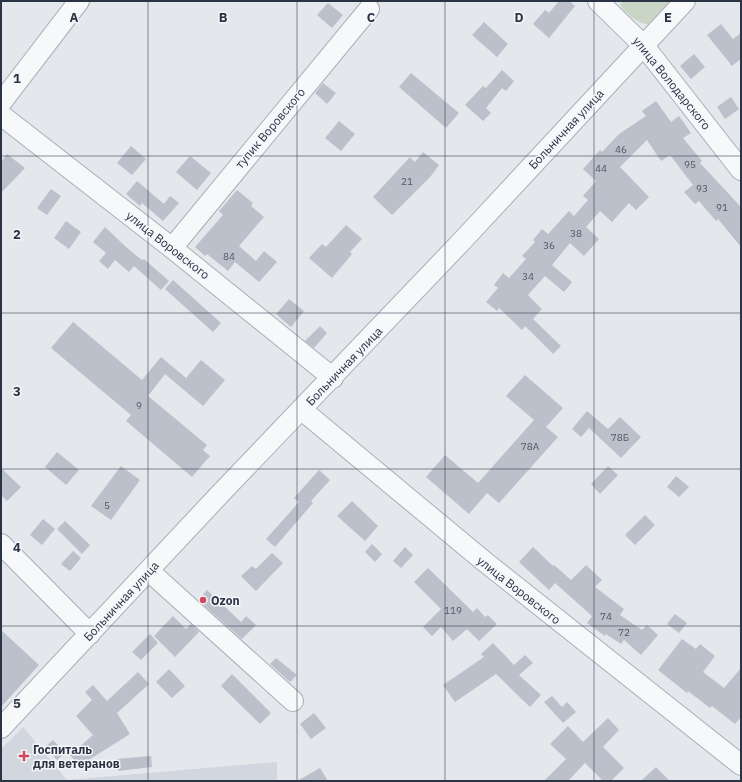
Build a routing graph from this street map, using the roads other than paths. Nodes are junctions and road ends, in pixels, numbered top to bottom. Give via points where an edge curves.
1 (79, 1) edge
2 (598, 1) edge
3 (685, 1) edge
4 (369, 9) dead end
5 (644, 46) junction
6 (1, 103) edge
7 (1, 115) edge
8 (741, 170) edge
9 (172, 248) junction
10 (332, 378) junction
11 (302, 410) junction
12 (1, 544) edge
13 (149, 571) junction
14 (90, 634) junction
15 (293, 701) dead end
16 (1, 728) edge
17 (741, 765) edge

1 - 6 street
2 - 5 street, улица Володарского
3 - 5 street, Больничная улица
4 - 9 street, тупик Воровского
5 - 8 street, улица Володарского
5 - 10 street, Больничная улица
7 - 9 street, улица Воровского
9 - 10 street, улица Воровского
10 - 11 street, Больничная улица
11 - 13 street, Больничная улица
11 - 17 street, улица Воровского via 485,562
12 - 14 street
13 - 14 street, Больничная улица
13 - 15 street
14 - 16 street, Больничная улица

